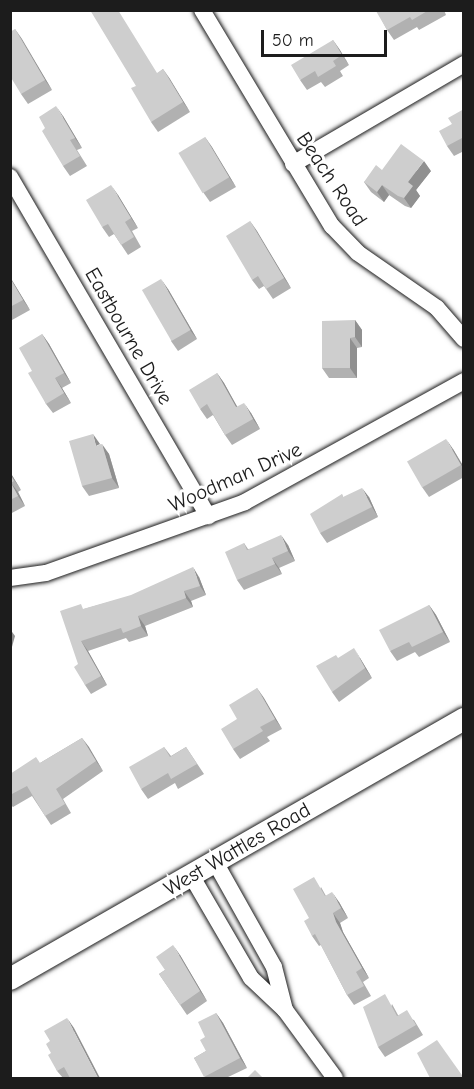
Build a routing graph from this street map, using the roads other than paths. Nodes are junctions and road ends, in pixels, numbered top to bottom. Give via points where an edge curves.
1 (202, 10) edge
2 (464, 64) edge
3 (293, 164) junction
4 (10, 177) edge
5 (464, 339) edge
6 (464, 381) edge
7 (208, 516) junction
8 (10, 578) edge
9 (464, 719) edge
10 (216, 862) junction
11 (191, 875) junction
12 (10, 979) edge
13 (285, 1010) junction
14 (335, 1078) edge

1 - 3 street, Beach Road
2 - 3 street
3 - 5 street, Beach Road via 344,240 421,294
4 - 7 street, Eastbourne Drive
6 - 7 street, Woodman Drive via 280,486
7 - 8 street, Woodman Drive via 46,573
9 - 10 street, West Wattles Road
10 - 11 street, West Wattles Road
10 - 13 street via 274,967
11 - 12 street, West Wattles Road
11 - 13 street via 251,978
13 - 14 street

